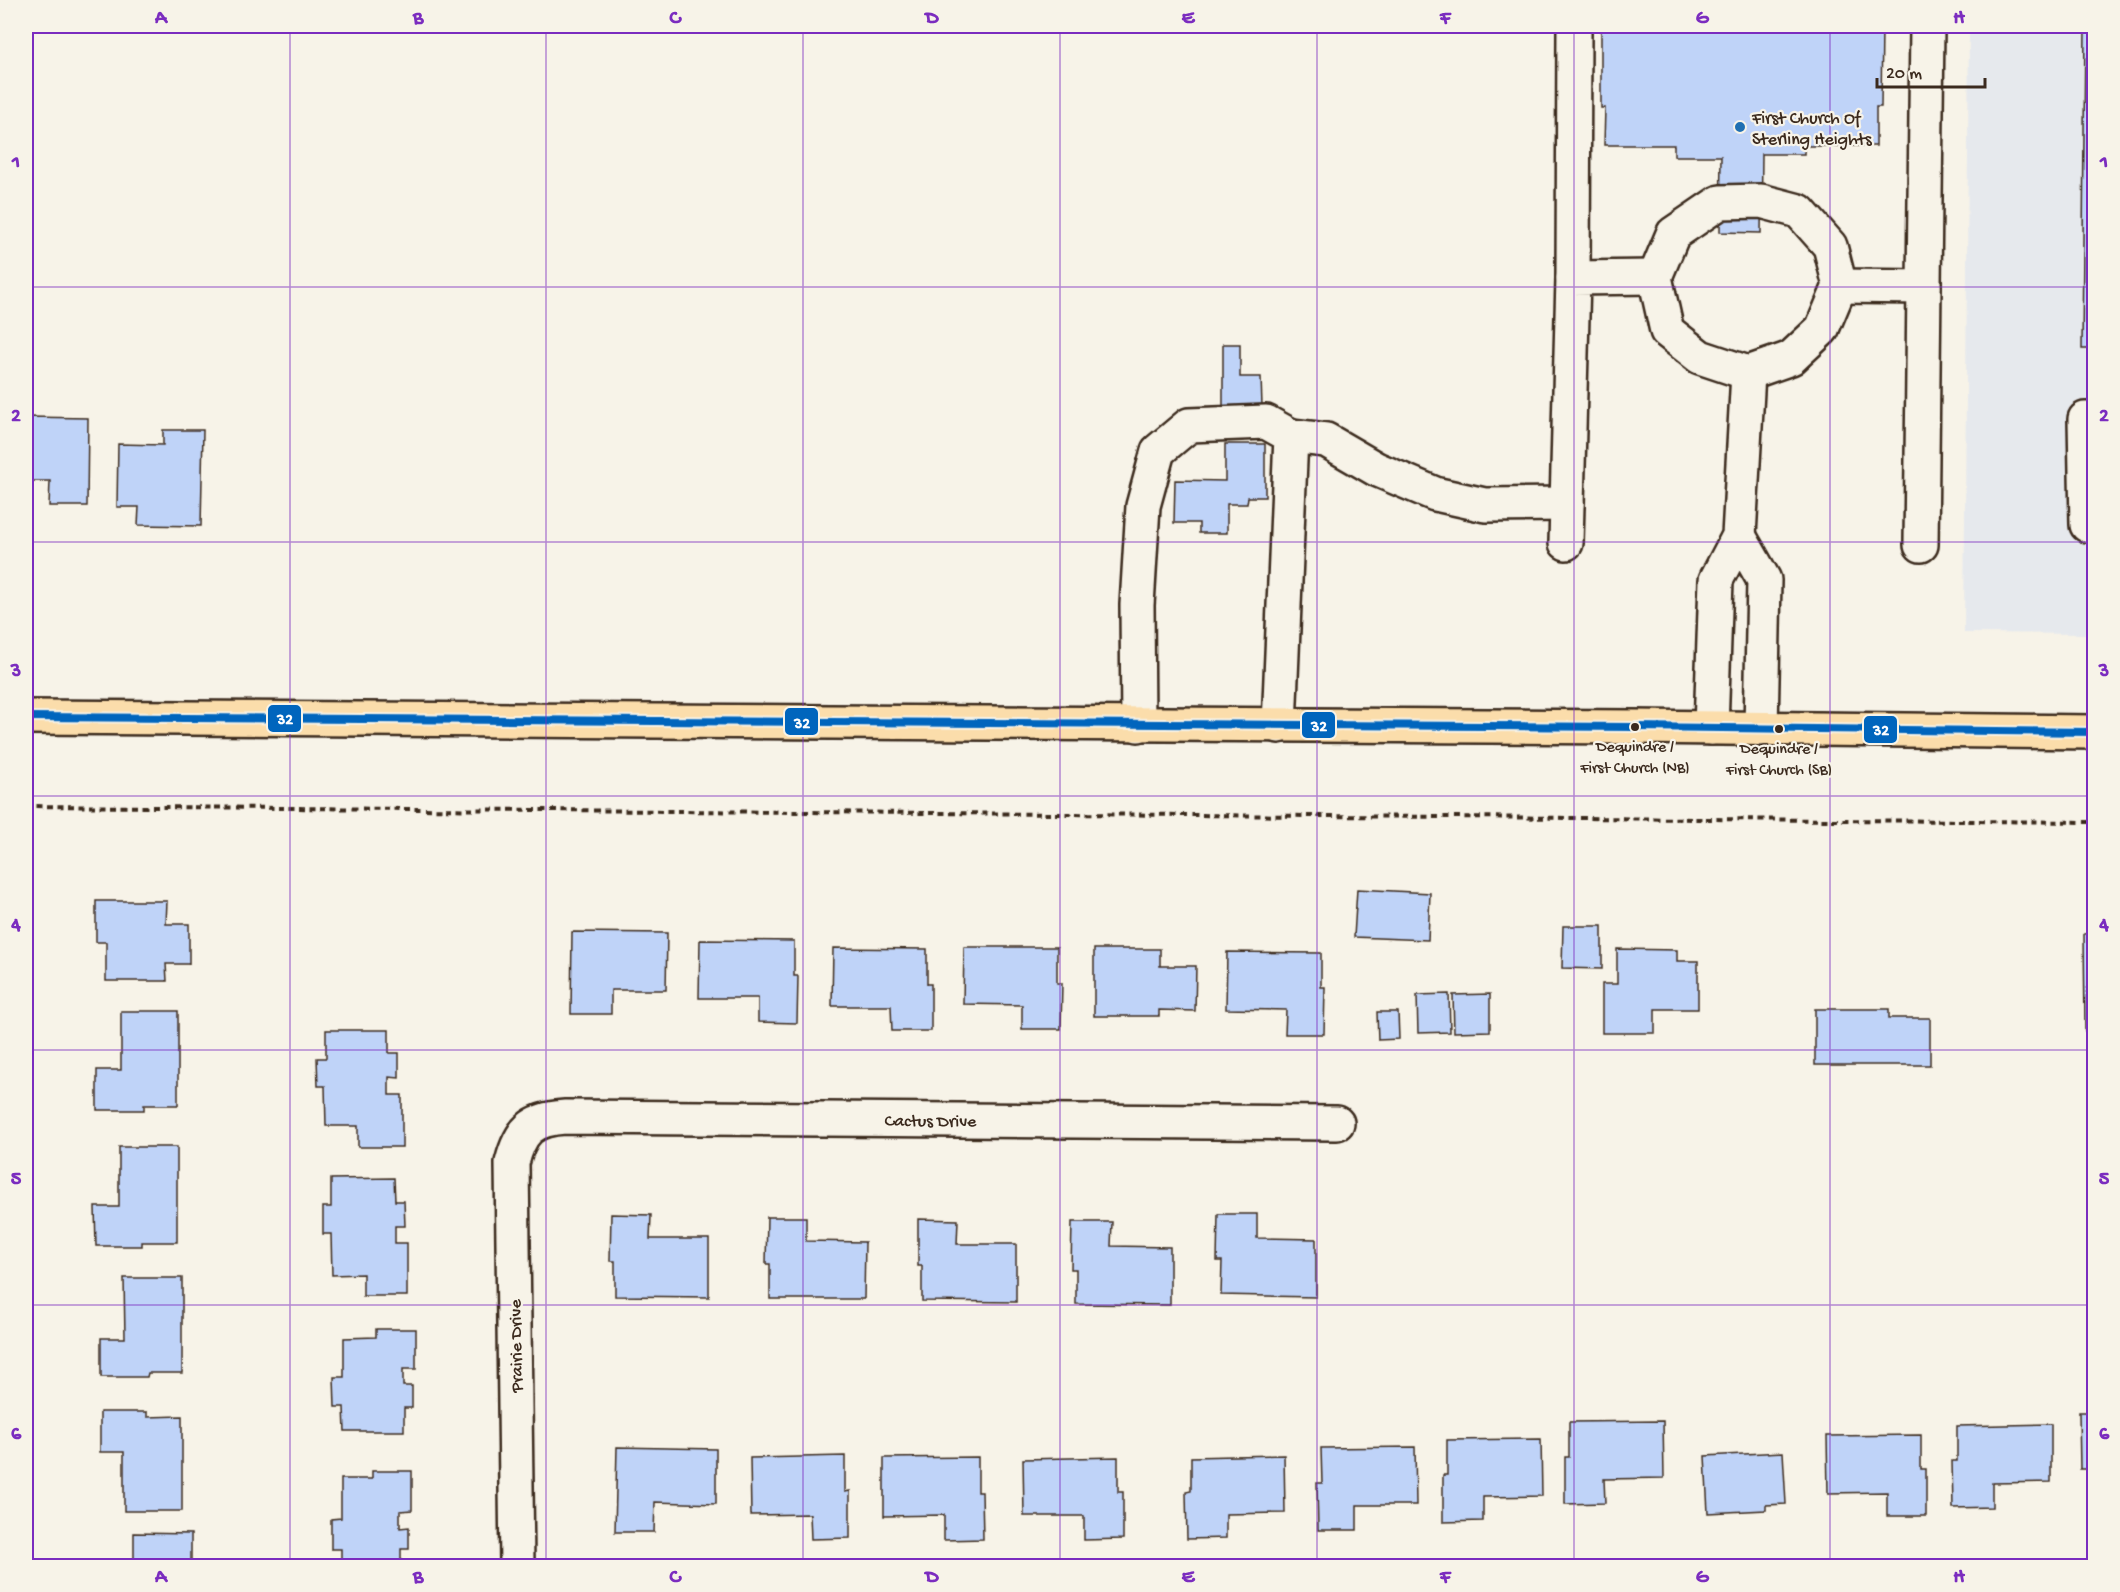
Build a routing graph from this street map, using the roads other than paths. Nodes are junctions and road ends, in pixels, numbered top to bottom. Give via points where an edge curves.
1 (1574, 26) edge
2 (1927, 26) edge
3 (1655, 277) junction
4 (1573, 278) junction
5 (1840, 286) junction
6 (1924, 287) junction
7 (1748, 373) junction
8 (2094, 419) edge
9 (1291, 436) junction
10 (1567, 504) junction
11 (2094, 525) edge
12 (1739, 536) junction
13 (1566, 543) dead end
14 (1921, 545) dead end
15 (26, 717) edge
16 (1138, 725) junction
17 (1279, 726) junction
18 (1711, 728) junction
19 (1761, 729) junction
20 (2094, 732) edge
21 (1337, 1123) dead end
22 (527, 1128) joint
23 (517, 1566) edge

1 - 4 street
2 - 6 street
3 - 4 street
3 - 5 street via 1674,234 1720,202 1761,201 1799,211 1830,246
3 - 7 street via 1666,331 1701,357
4 - 10 street
5 - 6 street
5 - 7 street via 1822,329 1791,358
6 - 14 street
7 - 12 street
8 - 11 street via 2085,419 2087,525
9 - 10 street via 1326,440 1376,469 1435,494 1485,505
9 - 16 street via 1266,422 1189,425 1158,451 1143,507 1137,604
9 - 17 street
10 - 13 street
12 - 18 street via 1716,580
12 - 19 street via 1764,580
15 - 16 main road
16 - 17 main road
17 - 18 main road
18 - 19 main road
19 - 20 main road
21 - 22 street, Cactus Drive via 565,1117 549,1118
22 - 23 street, Prairie Drive via 516,1146 512,1163

